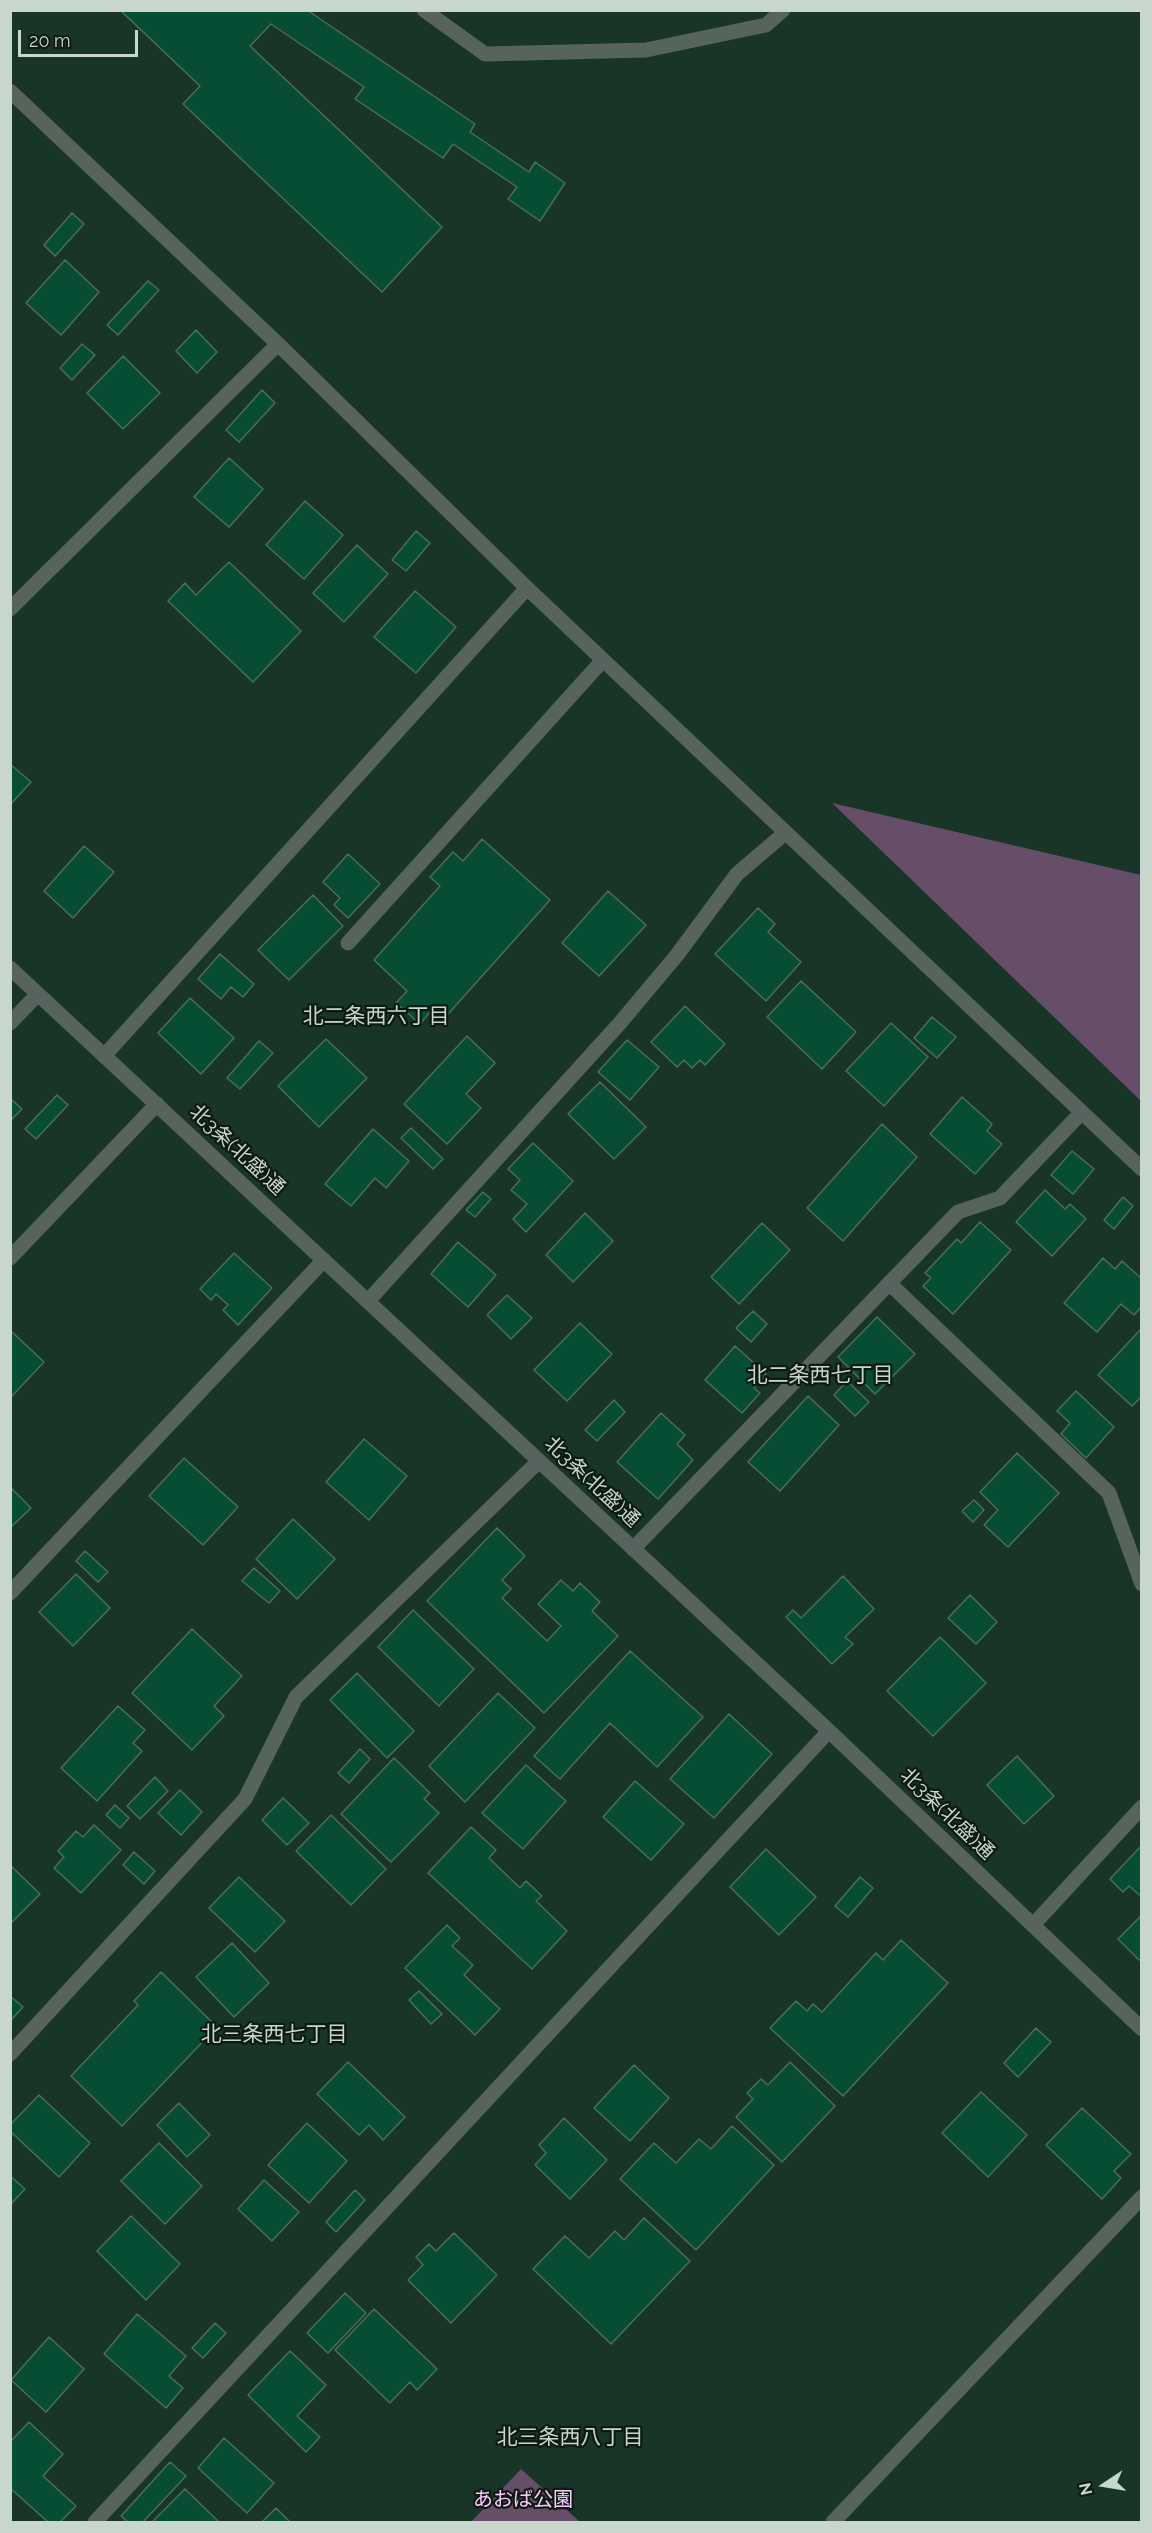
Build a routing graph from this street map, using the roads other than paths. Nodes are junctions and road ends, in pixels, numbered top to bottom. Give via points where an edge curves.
1 (424, 10) edge
2 (783, 10) edge
3 (10, 91) edge
4 (278, 344) junction
5 (527, 588) junction
6 (10, 609) edge
7 (603, 660) junction
8 (786, 833) junction
9 (348, 943) dead end
10 (10, 968) edge
11 (38, 994) junction
12 (10, 1023) edge
13 (104, 1056) junction
14 (157, 1104) junction
15 (1081, 1113) junction
16 (1142, 1169) edge
17 (10, 1258) edge
18 (324, 1260) junction
19 (889, 1283) junction
20 (368, 1301) junction
21 (540, 1461) junction
22 (633, 1549) junction
23 (1142, 1584) edge
24 (10, 1593) edge
25 (829, 1731) junction
26 (1142, 1807) edge
27 (1032, 1925) junction
28 (1142, 2029) edge
29 (10, 2054) edge
30 (1142, 2197) edge
31 (95, 2523) edge
32 (833, 2523) edge

1 - 2 street via 485,54 646,50 766,25
3 - 4 street
4 - 5 street
4 - 6 street
5 - 7 street
5 - 13 street
7 - 8 street
7 - 9 street
8 - 15 street
8 - 20 street via 737,874 677,956 620,1023
10 - 11 street, 北3条(北盛)通
11 - 12 street
11 - 13 street, 北3条(北盛)通
13 - 14 street, 北3条(北盛)通
14 - 17 street
14 - 18 street, 北3条(北盛)通
15 - 16 street
15 - 19 street via 1000,1198 958,1212
18 - 20 street, 北3条(北盛)通
18 - 24 street
19 - 22 street
19 - 23 street via 1109,1493
20 - 21 street, 北3条(北盛)通
21 - 22 street, 北3条(北盛)通
21 - 29 street via 296,1696 245,1799
22 - 25 street, 北3条(北盛)通
25 - 27 street, 北3条(北盛)通
25 - 31 street
26 - 27 street
27 - 28 street, 北3条(北盛)通
30 - 32 street

